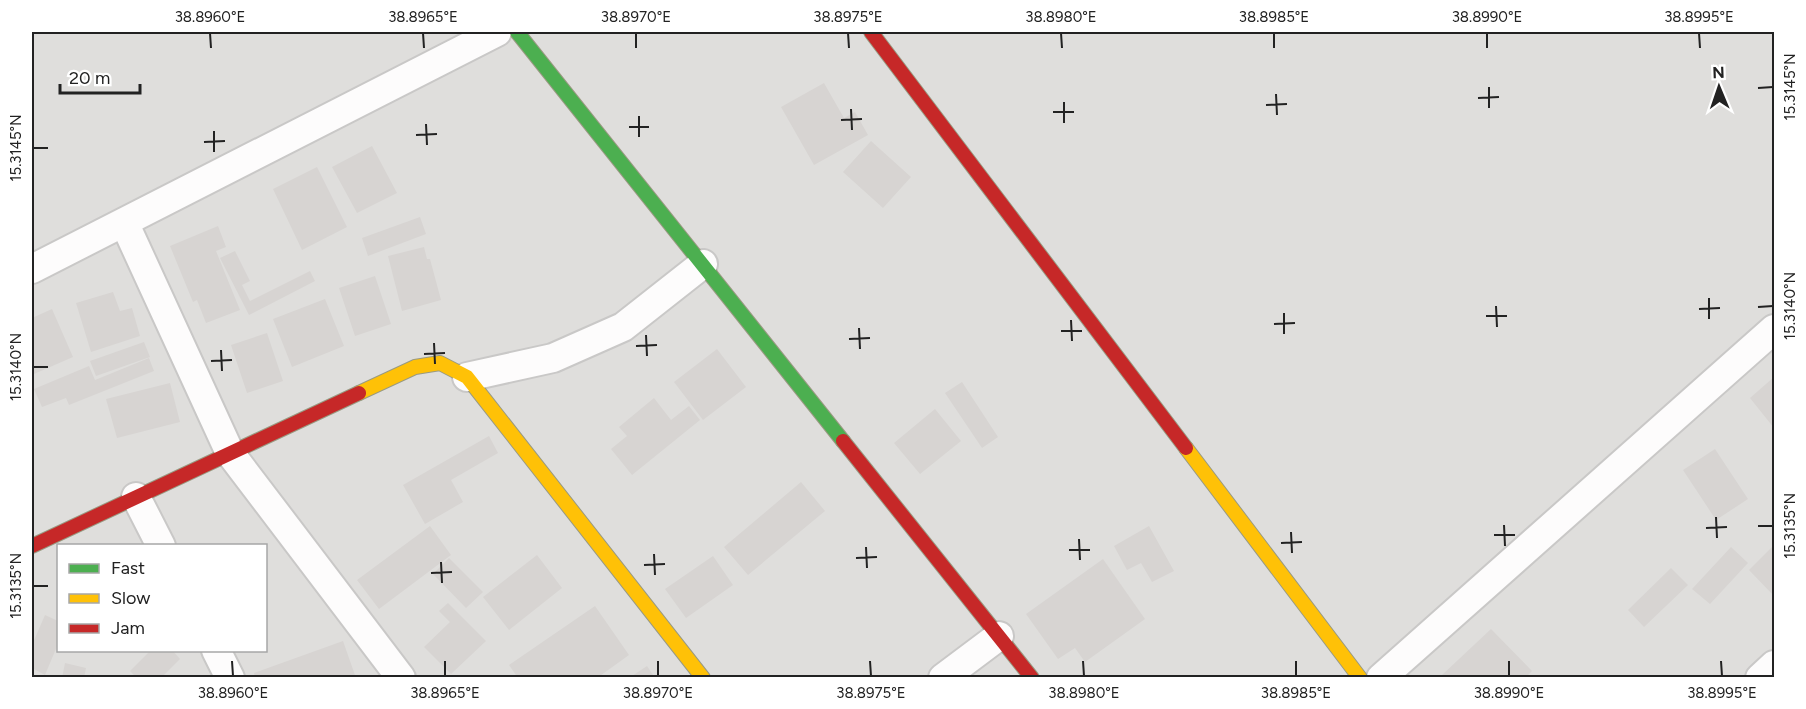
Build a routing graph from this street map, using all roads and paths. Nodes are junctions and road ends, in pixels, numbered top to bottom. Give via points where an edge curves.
1 (497, 32) edge
2 (517, 32) edge
3 (871, 32) edge
4 (124, 222) junction
5 (703, 264) junction
6 (32, 269) edge
7 (1774, 329) edge
8 (467, 377) junction
9 (230, 453) junction
10 (136, 497) junction
11 (160, 544) edge
12 (32, 546) edge
13 (999, 636) junction
14 (217, 652) edge
15 (1774, 665) edge
16 (230, 678) edge
17 (401, 678) edge
18 (703, 678) edge
19 (943, 678) edge
20 (1032, 678) edge
21 (1360, 678) edge
22 (1381, 678) edge
23 (1760, 678) edge

1 - 4 street
2 - 5 street
3 - 21 street
4 - 6 street
4 - 9 street
5 - 8 street via 623,327 553,358
5 - 13 street
7 - 22 street
8 - 9 street via 440,363 415,367
8 - 18 street
9 - 10 street
9 - 17 street
10 - 11 street
10 - 12 street
13 - 19 street
13 - 20 street
14 - 16 street
15 - 23 street

